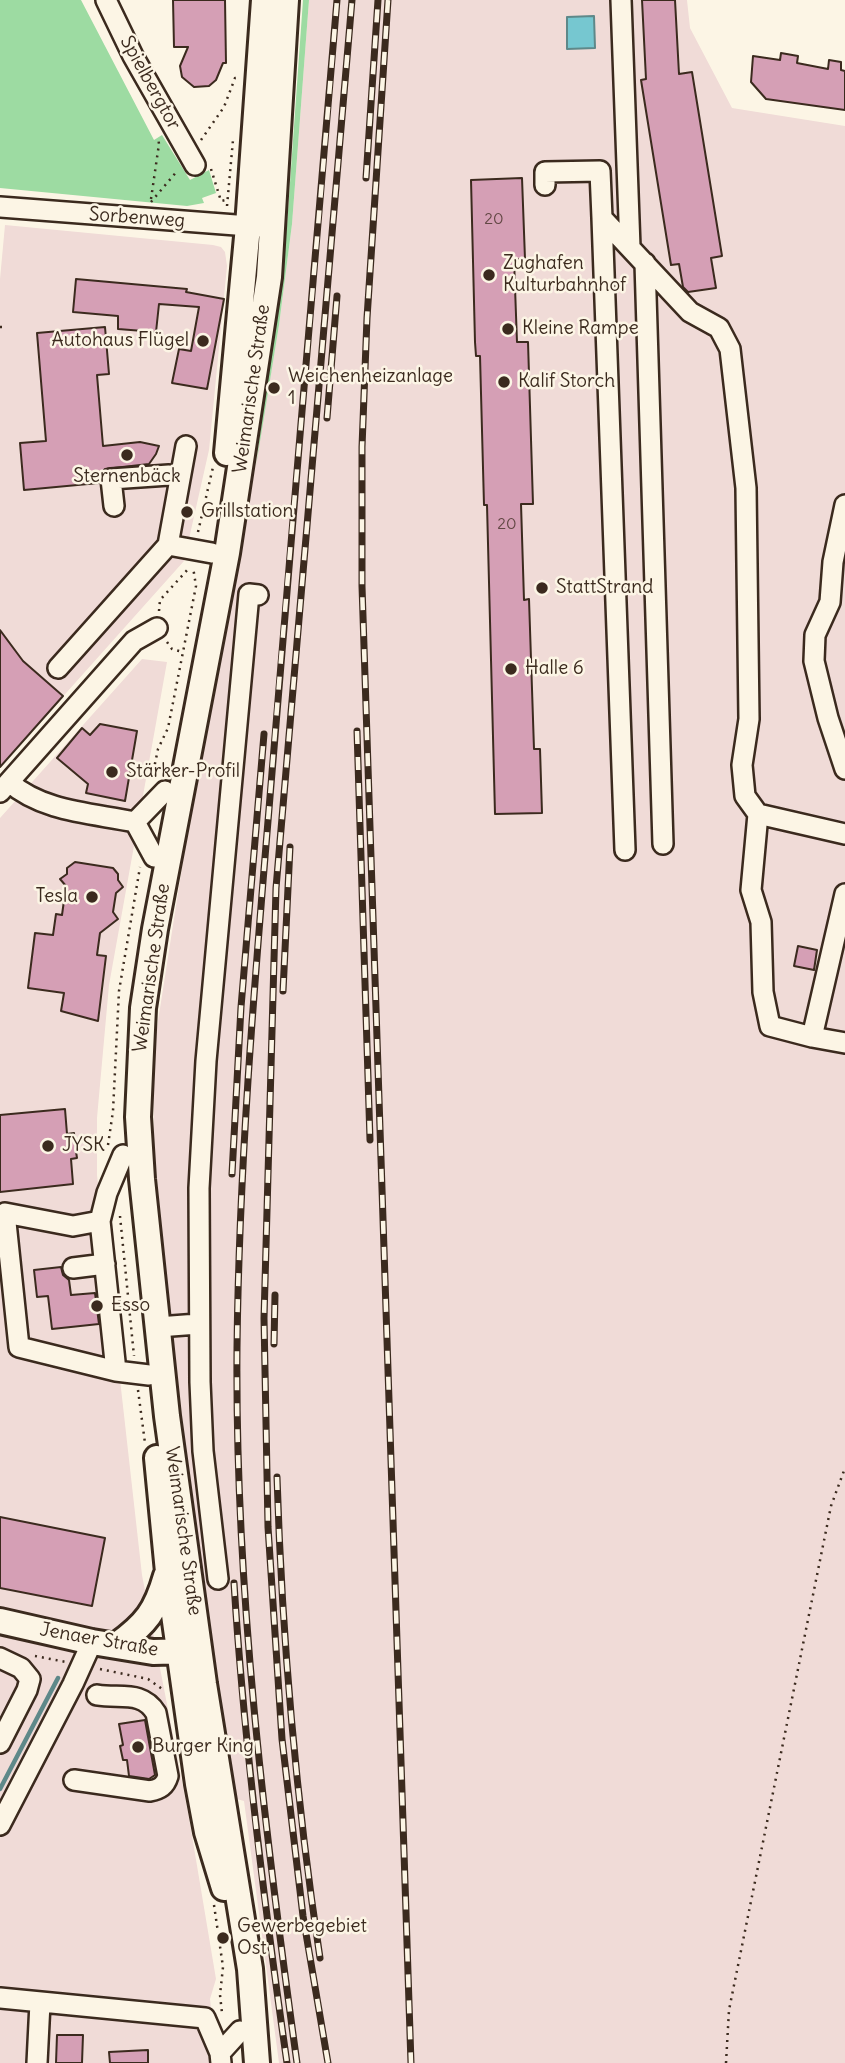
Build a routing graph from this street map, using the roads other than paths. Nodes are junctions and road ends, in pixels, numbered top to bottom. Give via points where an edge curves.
1 (106, 0) edge
2 (264, 0) edge
3 (286, 0) edge
4 (621, 0) edge
5 (626, 145) junction
6 (196, 167) road end
7 (600, 171) junction
8 (545, 178) dead end
9 (0, 207) edge
10 (602, 218) junction
11 (248, 226) junction
12 (274, 228) junction
13 (629, 247) junction
14 (650, 268) junction
15 (657, 341) dead end
16 (186, 446) dead end
17 (180, 477) junction
18 (114, 506) dead end
19 (845, 506) edge
20 (168, 545) junction
21 (202, 559) junction
22 (839, 565) edge
23 (258, 595) dead end
24 (157, 628) road end
25 (58, 668) dead end
26 (845, 769) edge
27 (4, 787) edge
28 (165, 791) junction
29 (758, 814) junction
30 (135, 822) junction
31 (845, 834) edge
32 (663, 844) dead end
33 (625, 850) dead end
34 (154, 857) junction
35 (845, 894) edge
36 (812, 1037) junction
37 (845, 1043) edge
38 (124, 1155) junction
39 (100, 1221) junction
40 (104, 1264) junction
41 (73, 1268) dead end
42 (198, 1324) junction
43 (158, 1327) junction
44 (116, 1371) junction
45 (149, 1375) junction
46 (168, 1572) junction
47 (218, 1579) dead end
48 (0, 1621) edge
49 (92, 1642) junction
50 (117, 1646) junction
51 (189, 1651) junction
52 (0, 1658) edge
53 (97, 1695) dead end
54 (0, 1743) edge
55 (74, 1780) dead end
56 (0, 1825) edge
57 (0, 1998) edge
58 (40, 2003) junction
59 (228, 2060) edge
60 (37, 2063) edge
61 (257, 2063) edge

1 - 6 street, Spielbergtor
2 - 11 main road, Weimarische Straße
3 - 12 main road, Weimarische Straße
4 - 5 street
5 - 7 street
5 - 13 street
7 - 8 street
7 - 10 street
9 - 11 street, Sorbenweg via 150,211
10 - 13 street
10 - 33 street
11 - 12 street, Sorbenweg
11 - 21 main road, Weimarische Straße via 230,428
12 - 43 main road, Weimarische Straße via 234,513 143,1008 138,1117
13 - 14 street
14 - 15 street
14 - 29 street via 690,312 719,328 730,349 746,488 749,719 742,765 745,796
14 - 32 street
16 - 17 street
17 - 18 street via 111,479
17 - 20 street
19 - 22 street
20 - 21 street
20 - 25 street
21 - 28 main road, Weimarische Straße
22 - 26 street via 815,635 814,661
23 - 42 street via 249,594 206,1061
24 - 27 street via 134,641
27 - 30 street via 76,813
28 - 30 street
28 - 34 main road, Weimarische Straße
29 - 31 street
29 - 36 street via 751,890 761,922 763,992 770,1026
30 - 34 street
34 - 38 main road, Weimarische Straße via 128,1021
35 - 36 street
36 - 37 street
38 - 39 street
38 - 45 main road, Weimarische Straße
39 - 40 street
39 - 44 street via 73,1226 5,1213 19,1347
40 - 41 street
40 - 44 street
42 - 43 street
42 - 47 street via 203,1451
43 - 51 main road, Weimarische Straße
44 - 45 street
45 - 46 main road, Weimarische Straße
46 - 50 main road via 149,1617
46 - 51 main road, Weimarische Straße
48 - 49 main road, Jenaer Straße
49 - 50 main road, Jenaer Straße
49 - 56 street
50 - 51 main road, Jenaer Straße
51 - 59 main road, Weimarische Straße via 198,1784 223,1884 235,1964 240,2031
51 - 61 main road, Weimarische Straße via 250,1969
52 - 54 street via 21,1668 30,1679
53 - 55 street via 136,1696 151,1705 168,1776 159,1789 150,1791
57 - 58 street
58 - 59 street via 205,2018
58 - 60 street

